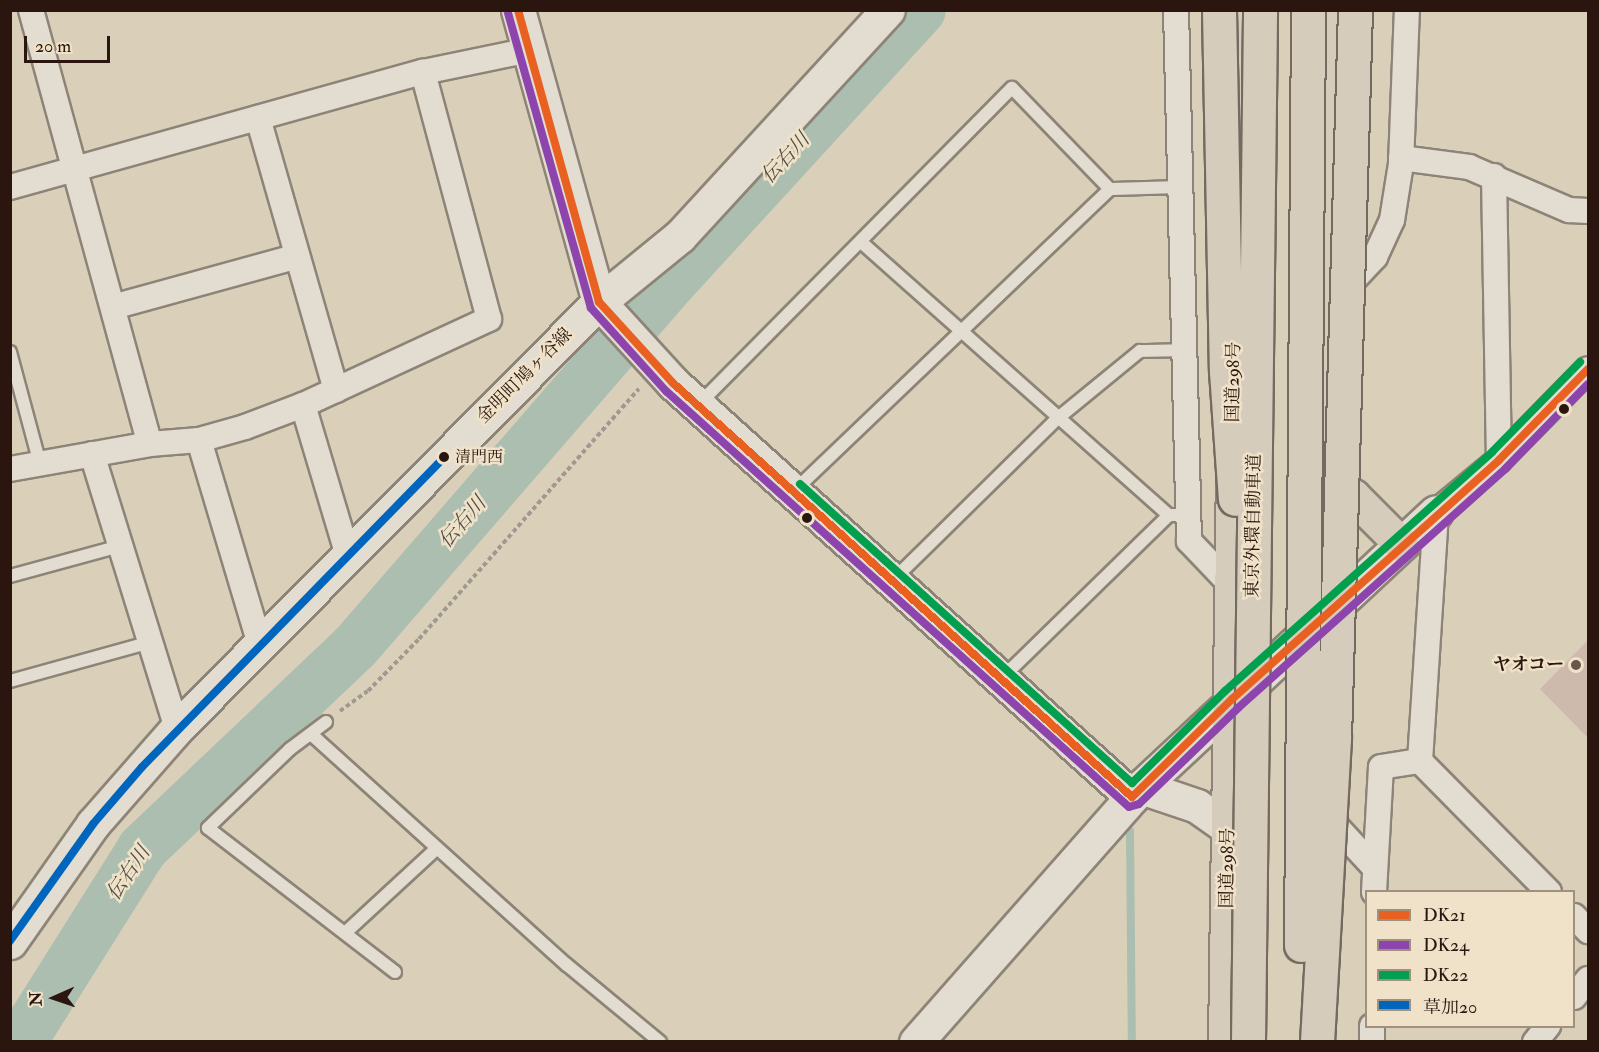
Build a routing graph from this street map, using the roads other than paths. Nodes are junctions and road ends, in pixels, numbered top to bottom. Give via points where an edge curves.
1 (31, 10) edge
2 (518, 10) edge
3 (888, 10) edge
4 (1176, 10) edge
5 (1220, 10) edge
6 (1238, 10) edge
7 (1260, 10) edge
8 (1308, 10) edge
9 (1331, 10) edge
10 (1355, 10) edge
11 (1407, 10) edge
12 (529, 50) junction
13 (423, 72) junction
14 (258, 118) junction
15 (1401, 158) junction
16 (74, 168) junction
17 (1494, 176) junction
18 (10, 187) edge
19 (1182, 188) junction
20 (1110, 189) junction
21 (1588, 211) edge
22 (861, 242) junction
23 (295, 257) junction
24 (599, 302) junction
25 (113, 307) junction
26 (1327, 308) junction
27 (961, 331) junction
28 (1186, 350) junction
29 (10, 352) edge
30 (1588, 369) edge
31 (336, 390) junction
32 (303, 405) junction
33 (697, 405) junction
34 (1059, 418) junction
35 (199, 440) junction
36 (150, 444) junction
37 (92, 454) junction
38 (1499, 460) junction
39 (40, 464) junction
40 (10, 469) edge
41 (1326, 481) junction
42 (794, 492) junction
43 (1437, 512) junction
44 (1179, 515) junction
45 (1401, 544) junction
46 (120, 546) junction
47 (348, 556) junction
48 (10, 576) edge
49 (892, 581) junction
50 (1232, 586) junction
51 (1323, 617) junction
52 (151, 642) junction
53 (260, 645) junction
54 (1001, 679) junction
55 (10, 681) edge
56 (1242, 711) junction
57 (326, 722) road end
58 (177, 728) junction
59 (311, 734) junction
60 (1420, 761) junction
61 (1137, 792) junction
62 (1322, 812) junction
63 (1228, 828) junction
64 (437, 848) junction
65 (1374, 867) junction
66 (1374, 890) edge
67 (1548, 890) edge
68 (1575, 917) edge
69 (1588, 931) edge
70 (13, 933) edge
71 (345, 933) junction
72 (395, 972) dead end
73 (1588, 979) edge
74 (1575, 996) edge
75 (1546, 1028) edge
76 (660, 1041) edge
77 (916, 1041) edge
78 (1225, 1041) edge
79 (1248, 1041) edge
80 (1300, 1041) edge
81 (1318, 1041) edge
82 (1535, 1041) edge

1 - 16 street
2 - 12 street
3 - 24 street, 金明町鳩ヶ谷線 via 680,236
4 - 19 street
5 - 56 highway, bridge via 1226,371
6 - 50 highway, 国道298号
7 - 56 highway, 東京外環自動車道, bridge
8 - 80 highway, bridge
9 - 26 highway
10 - 81 highway, bridge via 1335,715
11 - 15 street
12 - 13 street
12 - 24 street
13 - 14 street
13 - 31 street via 489,320
14 - 16 street
14 - 23 street
15 - 17 street via 1470,166
15 - 26 street via 1392,220 1375,257
16 - 18 street
16 - 25 street
17 - 21 street via 1569,210
17 - 38 street
19 - 20 lane
19 - 28 street
20 - 22 lane via 1012,88
20 - 27 lane
22 - 27 lane
22 - 33 lane
23 - 25 street
23 - 31 street
24 - 33 street via 656,368
24 - 47 street, 金明町鳩ヶ谷線
25 - 36 street
26 - 41 highway
27 - 34 lane
27 - 42 lane
28 - 34 lane via 1140,351
28 - 44 street
29 - 39 lane
30 - 38 street
31 - 32 street
32 - 35 street
32 - 47 street
33 - 42 street
34 - 44 lane
34 - 49 lane
35 - 36 street
35 - 53 street
36 - 37 street
37 - 39 street
37 - 46 street
38 - 43 street
39 - 40 street
41 - 45 highway via 1353,496
41 - 51 highway
42 - 49 street
43 - 45 street
43 - 60 street
44 - 50 street via 1189,541
44 - 54 lane
45 - 51 street
46 - 48 lane
46 - 52 street
47 - 53 street, 金明町鳩ヶ谷線
49 - 54 street
50 - 56 highway, 国道298号
51 - 56 street
51 - 62 highway
52 - 55 lane
52 - 58 street
53 - 58 street, 金明町鳩ヶ谷線
54 - 61 street
56 - 61 street
56 - 63 highway, 国道298号
56 - 79 highway, 東京外環自動車道, bridge
57 - 59 lane
58 - 70 street, 金明町鳩ヶ谷線 via 93,824
59 - 64 lane
59 - 71 lane via 208,828
60 - 65 street via 1381,767
60 - 67 street
61 - 63 street via 1197,806
61 - 77 street
62 - 65 street
62 - 81 highway
63 - 78 highway, 国道298号
64 - 71 lane
64 - 76 lane via 567,965
65 - 66 street
68 - 69 street
71 - 72 lane
73 - 74 street
75 - 82 street

